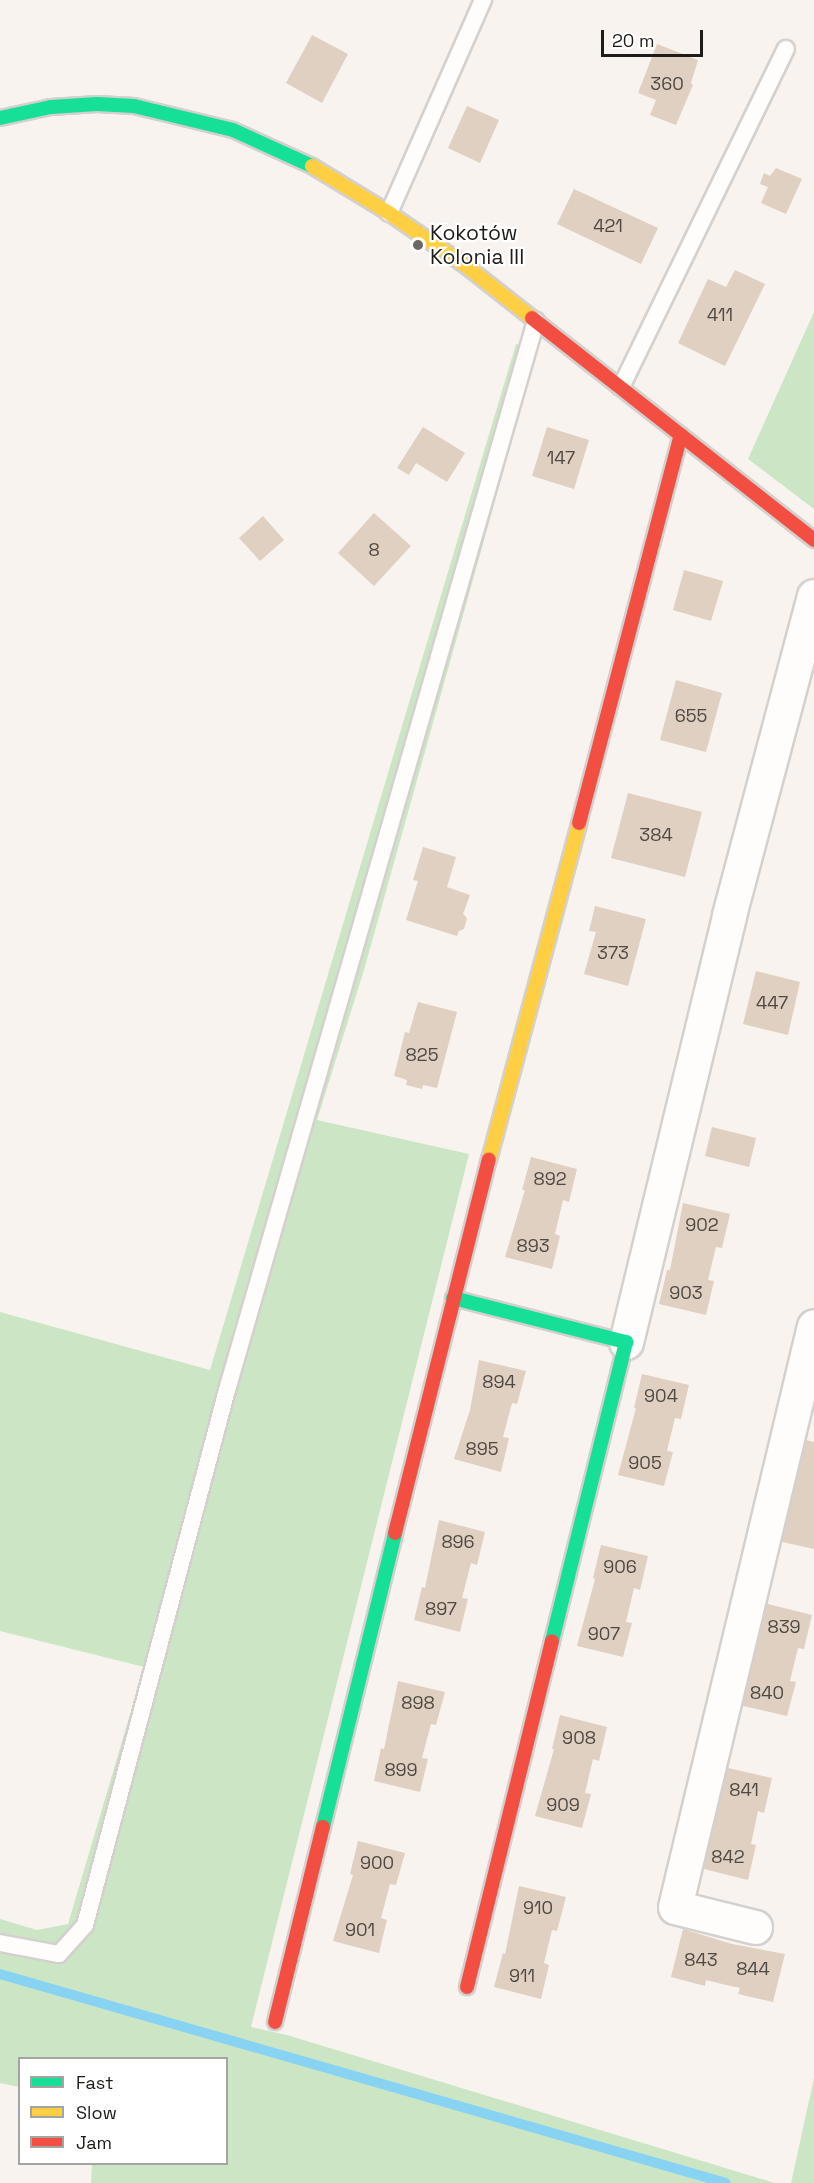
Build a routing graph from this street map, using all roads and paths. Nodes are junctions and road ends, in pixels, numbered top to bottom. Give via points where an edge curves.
1 (483, 0) edge
2 (786, 49) dead end
3 (0, 118) edge
4 (389, 213) junction
5 (536, 321) junction
6 (621, 387) junction
7 (681, 435) junction
8 (814, 540) edge
9 (814, 596) edge
10 (453, 1298) junction
11 (814, 1326) edge
12 (626, 1342) junction
13 (755, 1927) dead end
14 (0, 1943) edge
15 (467, 1987) dead end
16 (275, 2022) dead end

1 - 4 lane
2 - 6 lane
3 - 4 street via 51,107 97,104 134,106 185,116 233,130 315,167
4 - 5 street
5 - 6 street
5 - 14 lane via 227,1390 85,1925 59,1954
6 - 7 street
7 - 8 street
7 - 10 street
9 - 12 street via 729,915
10 - 12 street
10 - 16 street
11 - 13 street via 675,1907
12 - 15 street

